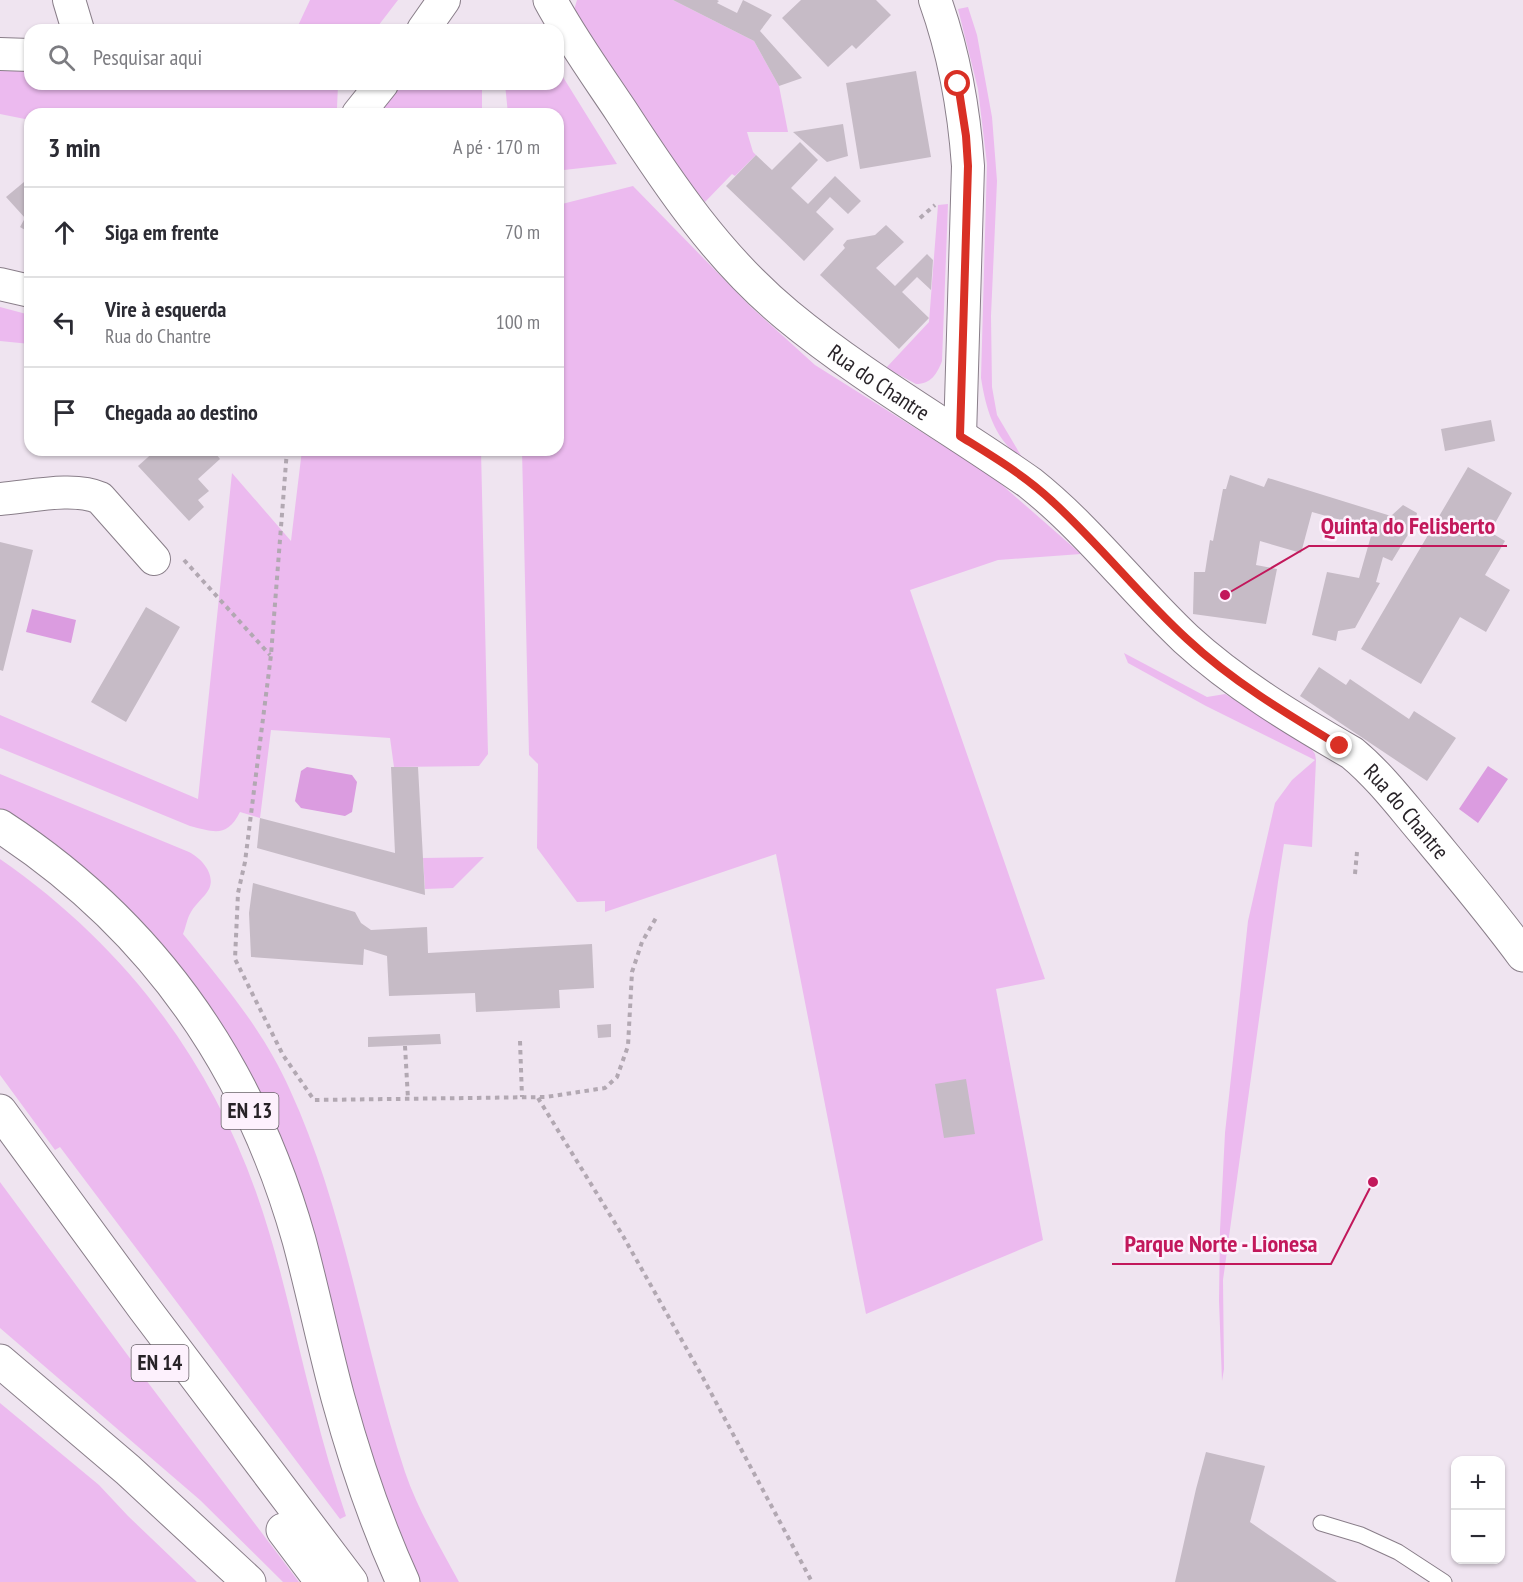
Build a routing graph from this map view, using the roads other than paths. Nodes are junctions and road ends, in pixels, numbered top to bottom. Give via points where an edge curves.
1 (69, 0) edge
2 (444, 0) edge
3 (550, 0) edge
4 (935, 0) edge
5 (76, 24) edge
6 (427, 24) edge
7 (0, 54) edge
8 (24, 55) edge
9 (377, 90) edge
10 (363, 108) edge
11 (0, 284) edge
12 (24, 290) edge
13 (960, 436) junction
14 (0, 500) edge
15 (154, 559) road end
16 (0, 826) edge
17 (1523, 955) edge
18 (0, 1111) edge
19 (0, 1143) edge
20 (0, 1360) edge
21 (1321, 1523) dead end
22 (249, 1582) edge
23 (322, 1582) edge
24 (351, 1582) edge
25 (403, 1582) edge
26 (1444, 1582) edge

1 - 5 street
2 - 6 street
3 - 13 main road, Rua do Chantre via 682,203 745,276 832,350
4 - 13 street via 958,84 968,166
7 - 8 street
9 - 10 street
11 - 12 street
13 - 17 main road, Rua do Chantre via 1053,501 1206,656 1364,763
14 - 15 street via 70,493 93,495
16 - 25 main road, EN 13 via 51,862 126,930 165,973 201,1022 239,1087 270,1154 291,1217 338,1398 389,1552
18 - 24 main road, EN 14
19 - 23 main road, EN 14
20 - 22 main road via 128,1470
21 - 26 lane via 1398,1552

